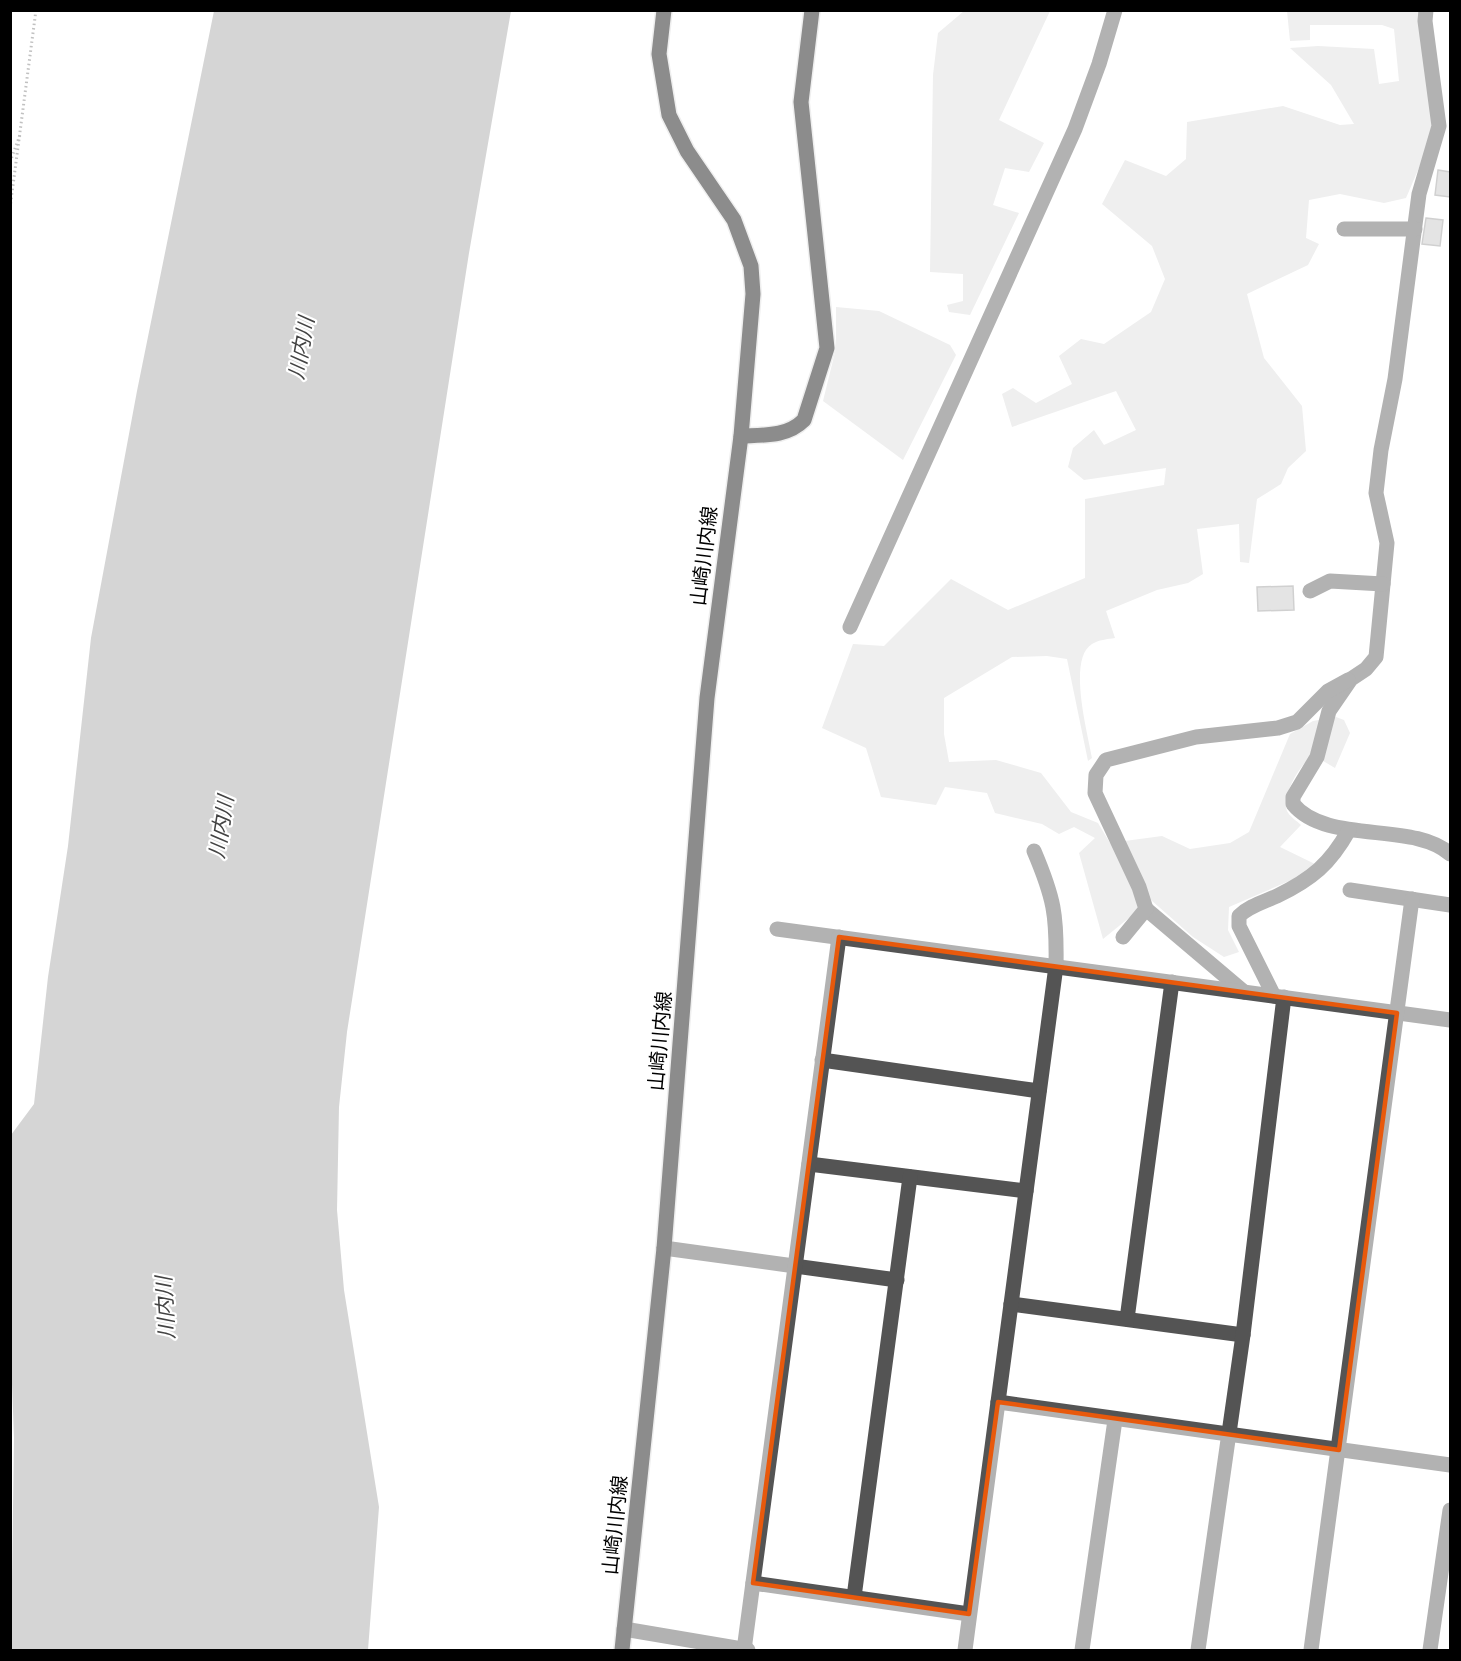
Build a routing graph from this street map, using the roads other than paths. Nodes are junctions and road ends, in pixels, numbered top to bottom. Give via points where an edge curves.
1 (664, 10) edge
2 (812, 10) edge
3 (1115, 10) edge
4 (1426, 10) edge
5 (1344, 229) dead end
6 (1415, 229) junction
7 (741, 436) junction
8 (1383, 584) junction
9 (1310, 591) dead end
10 (850, 627) dead end
11 (1351, 679) junction
12 (1349, 830) junction
13 (1034, 851) dead end
14 (1450, 854) edge
15 (1350, 890) dead end
16 (1412, 899) junction
17 (1450, 904) edge
18 (1146, 909) junction
19 (777, 929) dead end
20 (839, 937) junction
21 (1123, 938) dead end
22 (1056, 966) junction
23 (1172, 982) junction
24 (1244, 992) junction
25 (1280, 997) junction
26 (1397, 1013) junction
27 (1450, 1020) edge
28 (822, 1060) junction
29 (1039, 1091) junction
30 (809, 1164) junction
31 (910, 1177) junction
32 (1026, 1191) junction
33 (664, 1248) junction
34 (795, 1266) junction
35 (897, 1280) junction
36 (1011, 1304) junction
37 (1127, 1319) junction
38 (1243, 1335) junction
39 (998, 1402) junction
40 (1115, 1420) junction
41 (1227, 1434) junction
42 (1339, 1450) junction
43 (1450, 1465) edge
44 (1450, 1510) edge
45 (1447, 1567) edge
46 (753, 1583) junction
47 (854, 1597) junction
48 (969, 1614) junction
49 (624, 1629) junction
50 (622, 1650) edge
51 (746, 1650) edge
52 (964, 1650) edge
53 (1082, 1650) edge
54 (1198, 1650) edge
55 (1311, 1650) edge
56 (1430, 1650) edge

1 - 7 main road, 山崎川内線 via 659,54 669,115 687,151 734,220 751,266 752,318
2 - 7 main road via 801,102 827,330 826,355 810,407 796,429 776,435
3 - 10 street via 1075,129
4 - 6 street via 1439,126 1419,194
5 - 6 street
6 - 8 street via 1376,493 1387,543
7 - 33 main road, 山崎川内線 via 707,698
8 - 9 street via 1330,581
8 - 11 street via 1376,657
11 - 12 street via 1329,711 1320,750 1293,797 1293,804 1310,819
11 - 18 street via 1328,691 1297,722 1278,728 1196,737 1106,760 1096,776 1095,793
12 - 14 street via 1393,835 1443,847
12 - 25 street via 1334,857 1318,872 1239,916 1239,926
13 - 22 street via 1051,891 1057,923
15 - 16 street
16 - 17 street
16 - 26 street
18 - 21 street
18 - 24 street
19 - 20 street
20 - 22 street
20 - 28 street
22 - 23 street
22 - 29 street
23 - 24 street
23 - 37 street
24 - 25 street
25 - 26 street
25 - 38 street
26 - 27 street
26 - 42 street
28 - 29 street
28 - 30 street
29 - 32 street
30 - 31 street
30 - 34 street
31 - 32 street
31 - 35 street
32 - 36 street
33 - 34 street
33 - 49 main road, 山崎川内線
34 - 35 street
34 - 46 street
35 - 47 street
36 - 37 street
36 - 39 street
37 - 38 street
38 - 41 street
39 - 40 street
39 - 48 street
40 - 41 street
40 - 53 street
41 - 42 street
41 - 54 street
42 - 43 street
42 - 55 street
44 - 45 street
45 - 56 street
46 - 47 street
46 - 51 street
47 - 48 street
48 - 52 street
49 - 50 main road, 山崎川内線
49 - 51 street

